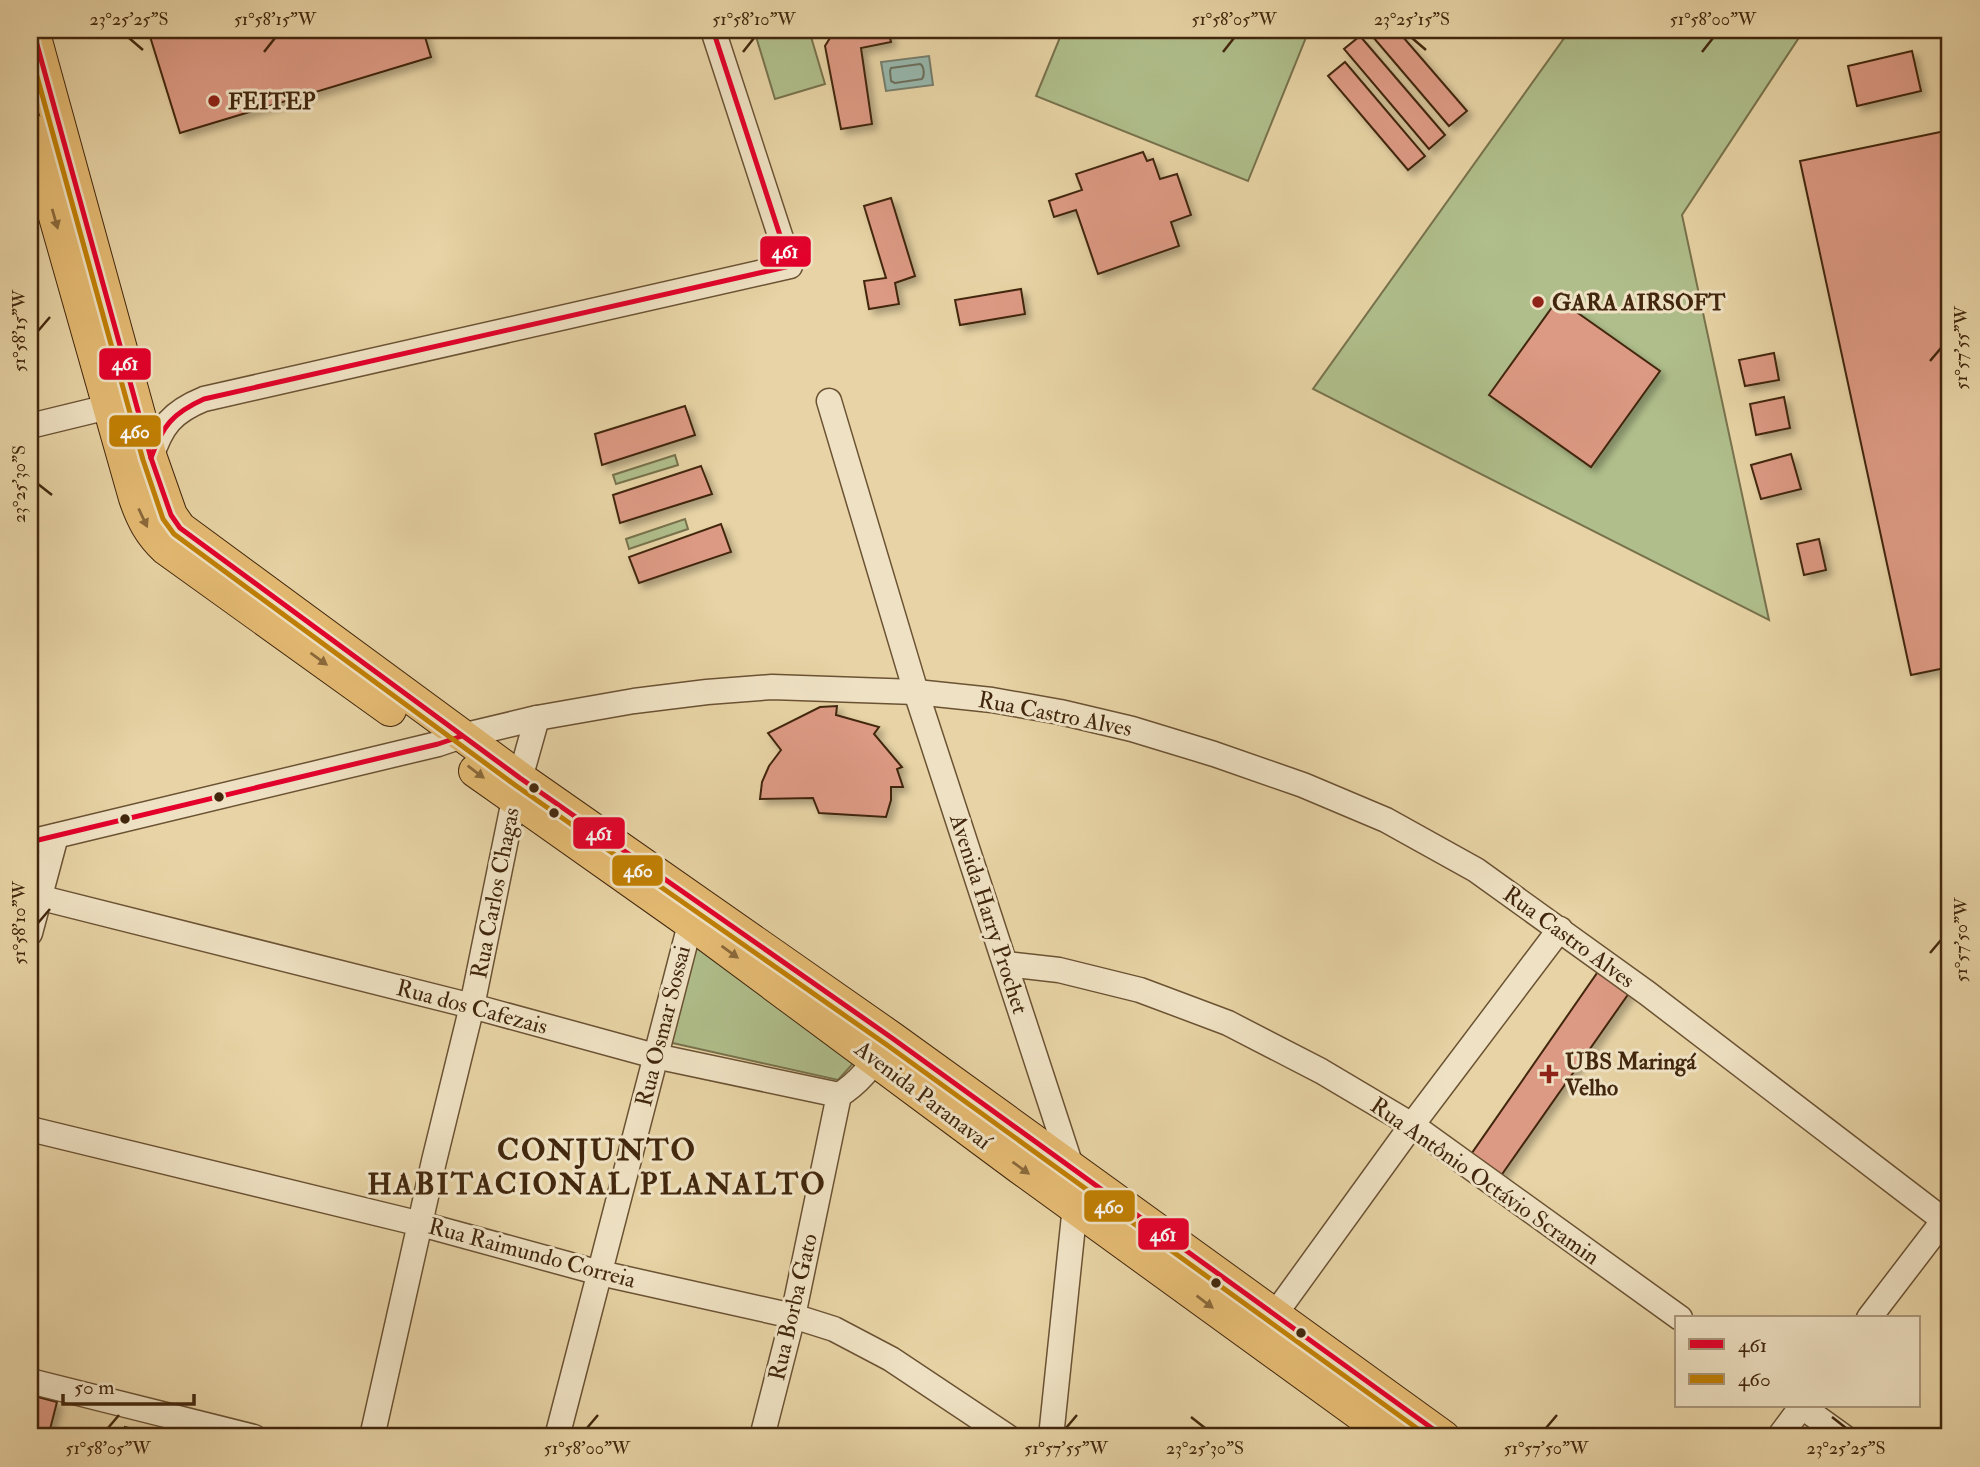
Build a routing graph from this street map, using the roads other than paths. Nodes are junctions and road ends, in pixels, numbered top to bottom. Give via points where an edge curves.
1 (33, 30) edge
2 (713, 30) edge
3 (41, 132) edge
4 (829, 401) dead end
5 (108, 407) junction
6 (30, 426) edge
7 (139, 462) junction
8 (916, 692) junction
9 (537, 718) junction
10 (450, 740) junction
11 (517, 789) junction
12 (56, 836) junction
13 (30, 842) edge
14 (34, 897) edge
15 (693, 911) junction
16 (1560, 929) junction
17 (30, 933) edge
18 (1006, 964) junction
19 (472, 1006) junction
20 (884, 1049) junction
21 (656, 1056) junction
22 (839, 1095) junction
23 (1412, 1125) junction
24 (30, 1129) edge
25 (1071, 1166) junction
26 (1075, 1206) junction
27 (1947, 1223) edge
28 (421, 1224) junction
29 (600, 1273) junction
30 (793, 1315) junction
31 (1677, 1316) edge
32 (1871, 1316) edge
33 (1265, 1328) junction
34 (30, 1381) edge
35 (1801, 1408) edge
36 (1805, 1408) edge
37 (254, 1437) edge
38 (372, 1437) edge
39 (557, 1437) edge
40 (761, 1437) edge
41 (1008, 1437) edge
42 (1051, 1437) edge
43 (1391, 1437) edge
44 (1444, 1437) edge
45 (1779, 1437) edge
46 (1844, 1437) edge

1 - 3 main road, Avenida Paranavaí
2 - 7 street via 790,266 204,399 176,414
3 -> 5 main road, Avenida Paranavaí
3 - 7 main road, Avenida Paranavaí
4 - 8 street, Avenida Harry Prochet
5 - 6 street
5 - 7 main road, Avenida Paranavaí
7 - 10 main road, Avenida Paranavaí via 180,528
8 - 9 street, Rua Castro Alves via 772,687 634,701
8 - 16 street, Rua Castro Alves via 1006,702 1132,729 1303,785 1386,820 1476,870
8 - 18 street, Avenida Harry Prochet
9 - 10 street, Rua Castro Alves
9 - 11 street, Rua Carlos Chagas
10 - 11 main road, Avenida Paranavaí
10 - 12 street, Rua Castro Alves
11 - 15 main road, Avenida Paranavaí
11 - 19 street, Rua Carlos Chagas
12 - 13 street, Rua Castro Alves
12 - 14 street
14 - 17 street
14 - 19 street, Rua dos Cafezais
15 - 20 main road, Avenida Paranavaí
15 - 21 street, Rua Osmar Sossai
16 - 23 street
16 - 27 street, Rua Castro Alves
18 - 23 street, Rua Antônio Octávio Scramin via 1059,970 1140,989 1228,1023
18 - 25 street, Avenida Harry Prochet
19 - 21 street, Rua dos Cafezais
19 - 28 street, Rua Carlos Chagas
20 - 22 street
20 - 25 main road, Avenida Paranavaí
20 -> 26 main road, Avenida Paranavaí via 1009,1160
21 - 22 street, Rua dos Cafezais
21 - 29 street, Rua Osmar Sossai
22 - 30 street, Rua Borba Gato
23 - 31 street, Rua Antônio Octávio Scramin
23 - 33 street
24 - 28 street, Rua Raimundo Correia
25 - 26 street, Avenida Harry Prochet
25 - 33 main road, Avenida Paranavaí
26 -> 33 main road, Avenida Paranavaí
26 - 42 street, Avenida Harry Prochet
27 - 32 street
28 - 29 street, Rua Raimundo Correia
28 - 38 street, Rua Carlos Chagas
29 - 30 street, Rua Raimundo Correia
29 - 39 street, Rua Osmar Sossai
30 - 40 street, Rua Borba Gato
30 - 41 street, Rua Raimundo Correia via 834,1329 891,1359
33 - 43 main road, Avenida Paranavaí
33 - 44 main road, Avenida Paranavaí
34 - 37 street
35 - 45 street
36 - 46 street

